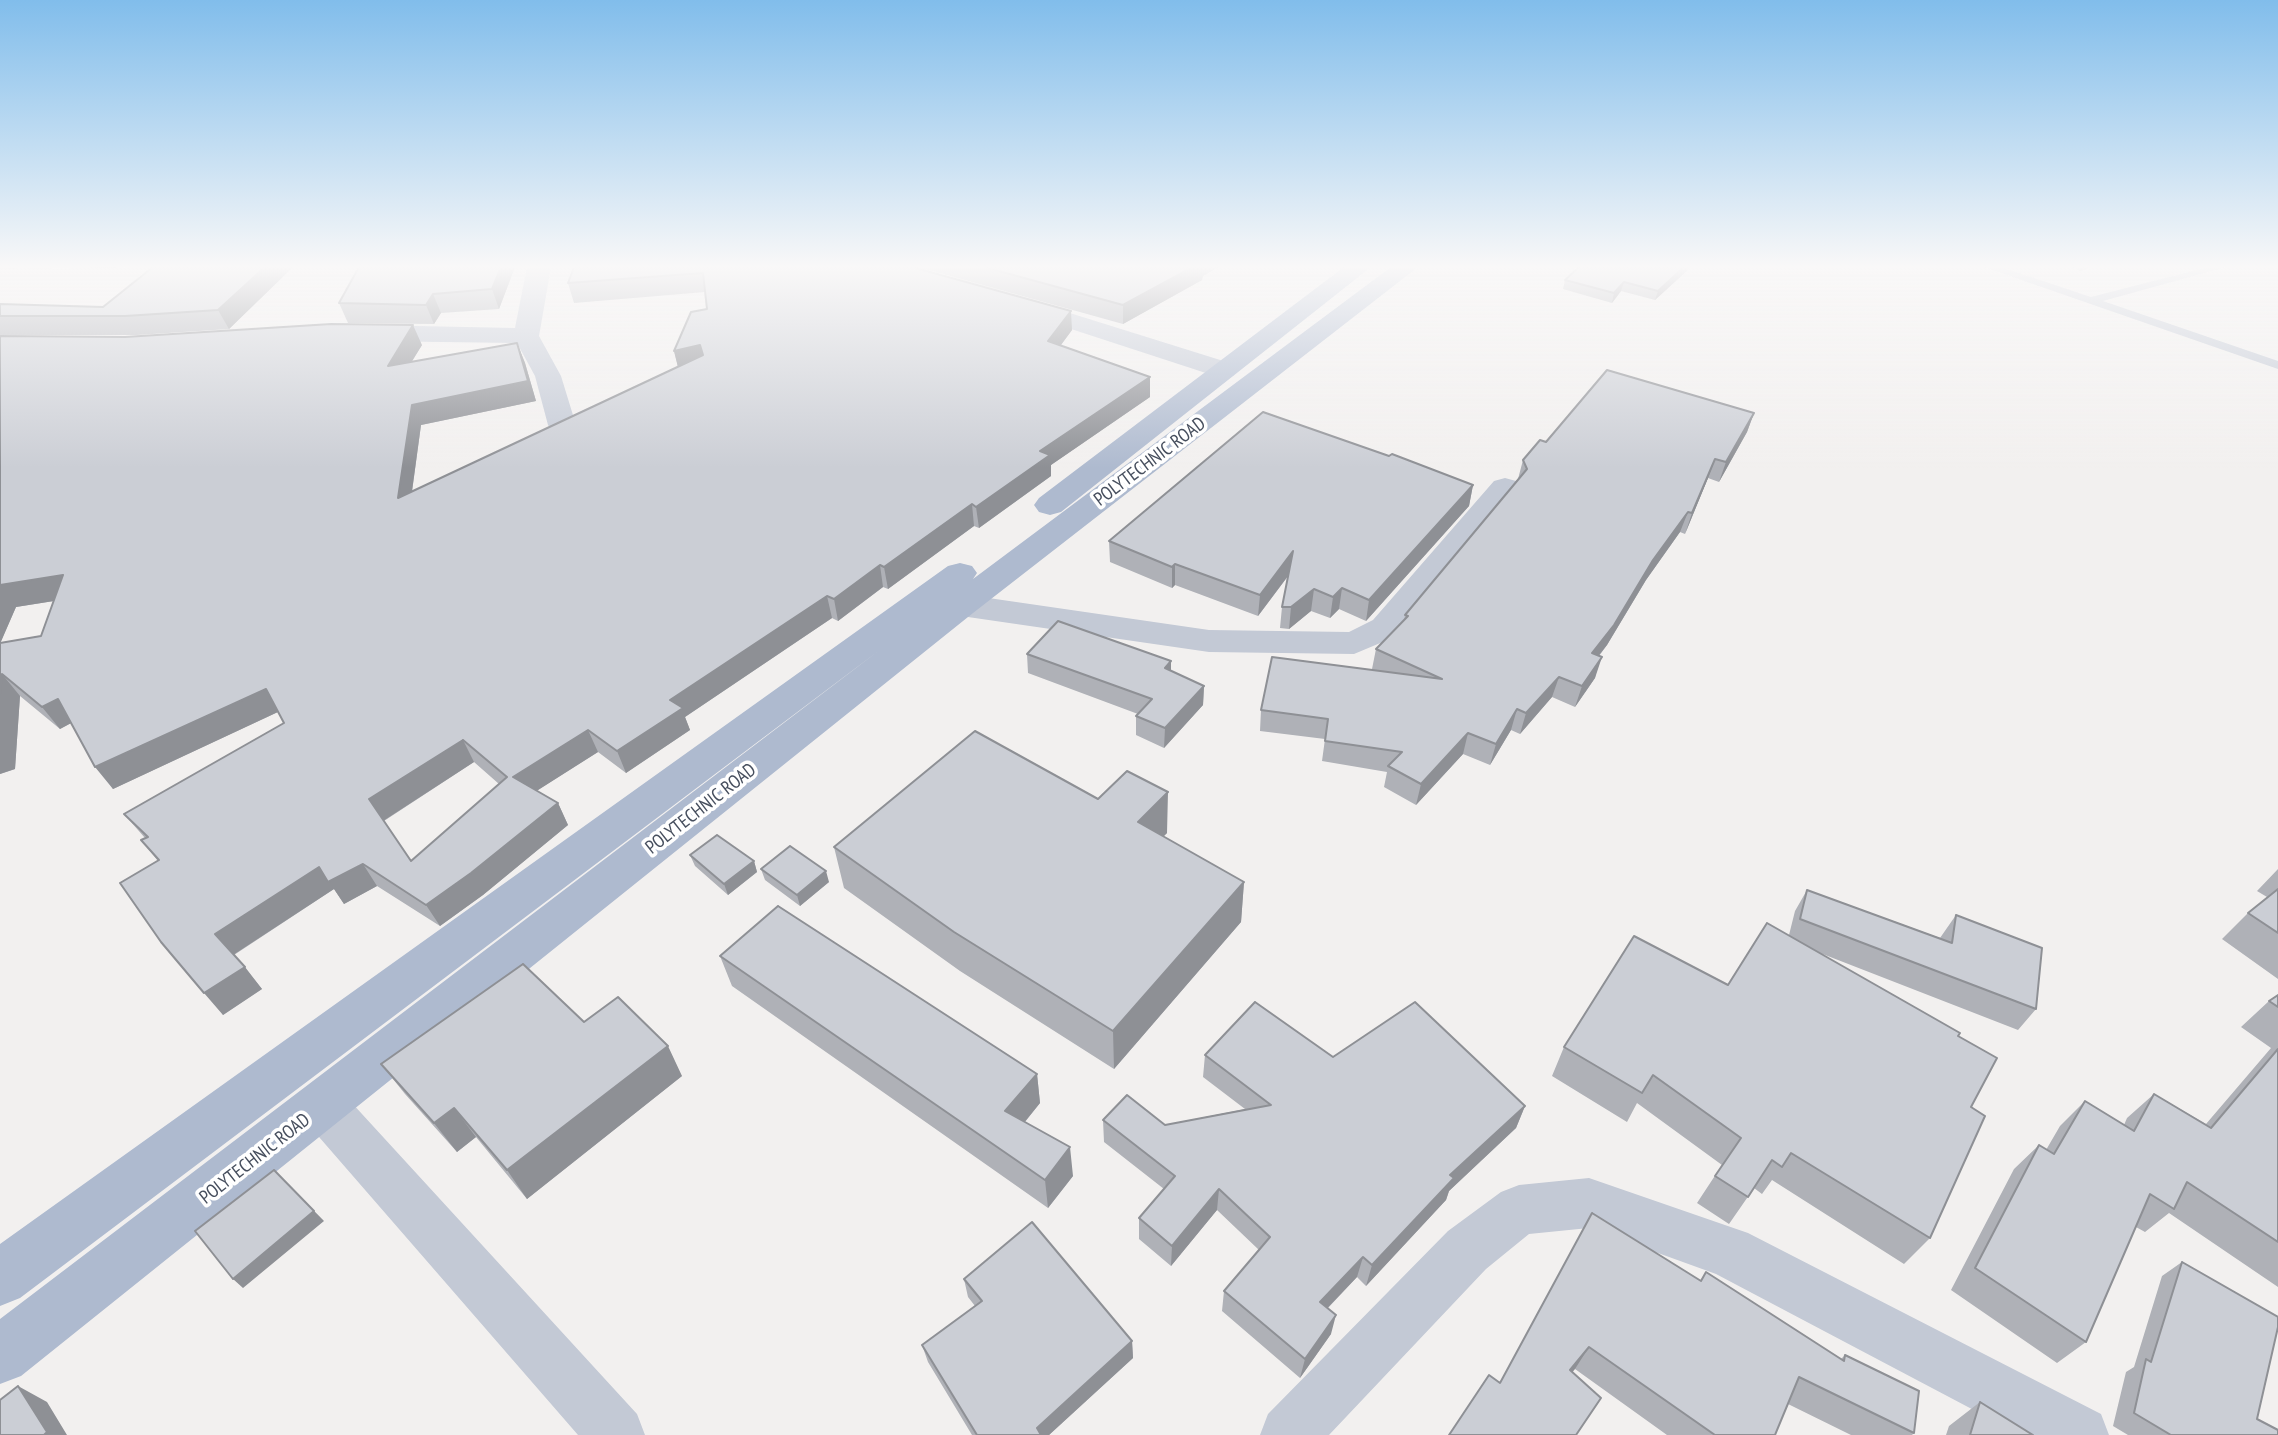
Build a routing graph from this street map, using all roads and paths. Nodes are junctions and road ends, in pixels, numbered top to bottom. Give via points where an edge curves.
1 (430, 334) edge
2 (1110, 334) edge
3 (1271, 334) edge
4 (1318, 334) edge
5 (2187, 334) edge
6 (526, 335) joint
7 (2278, 365) edge
8 (1224, 370) junction
9 (562, 425) edge
10 (1505, 487) dead end
11 (961, 605) junction
12 (323, 1106) junction
13 (206, 1126) junction
14 (251, 1162) junction
15 (0, 1278) edge
16 (0, 1355) edge
17 (616, 1435) edge
18 (1289, 1435) edge
19 (2080, 1435) edge

1 - 6 street
2 - 8 street
3 - 8 main road, POLYTECHNIC ROAD
4 - 11 main road, POLYTECHNIC ROAD
5 - 7 lane
6 - 9 street via 548,376
8 - 13 main road, POLYTECHNIC ROAD via 973,564
10 - 11 street via 1385,628 1354,643 1209,641
11 - 12 main road, POLYTECHNIC ROAD
12 - 14 main road, POLYTECHNIC ROAD
12 - 17 street
13 - 14 main road
13 - 15 main road, POLYTECHNIC ROAD
14 - 16 main road, POLYTECHNIC ROAD
18 - 19 street via 1466,1250 1519,1210 1589,1203 1729,1252

